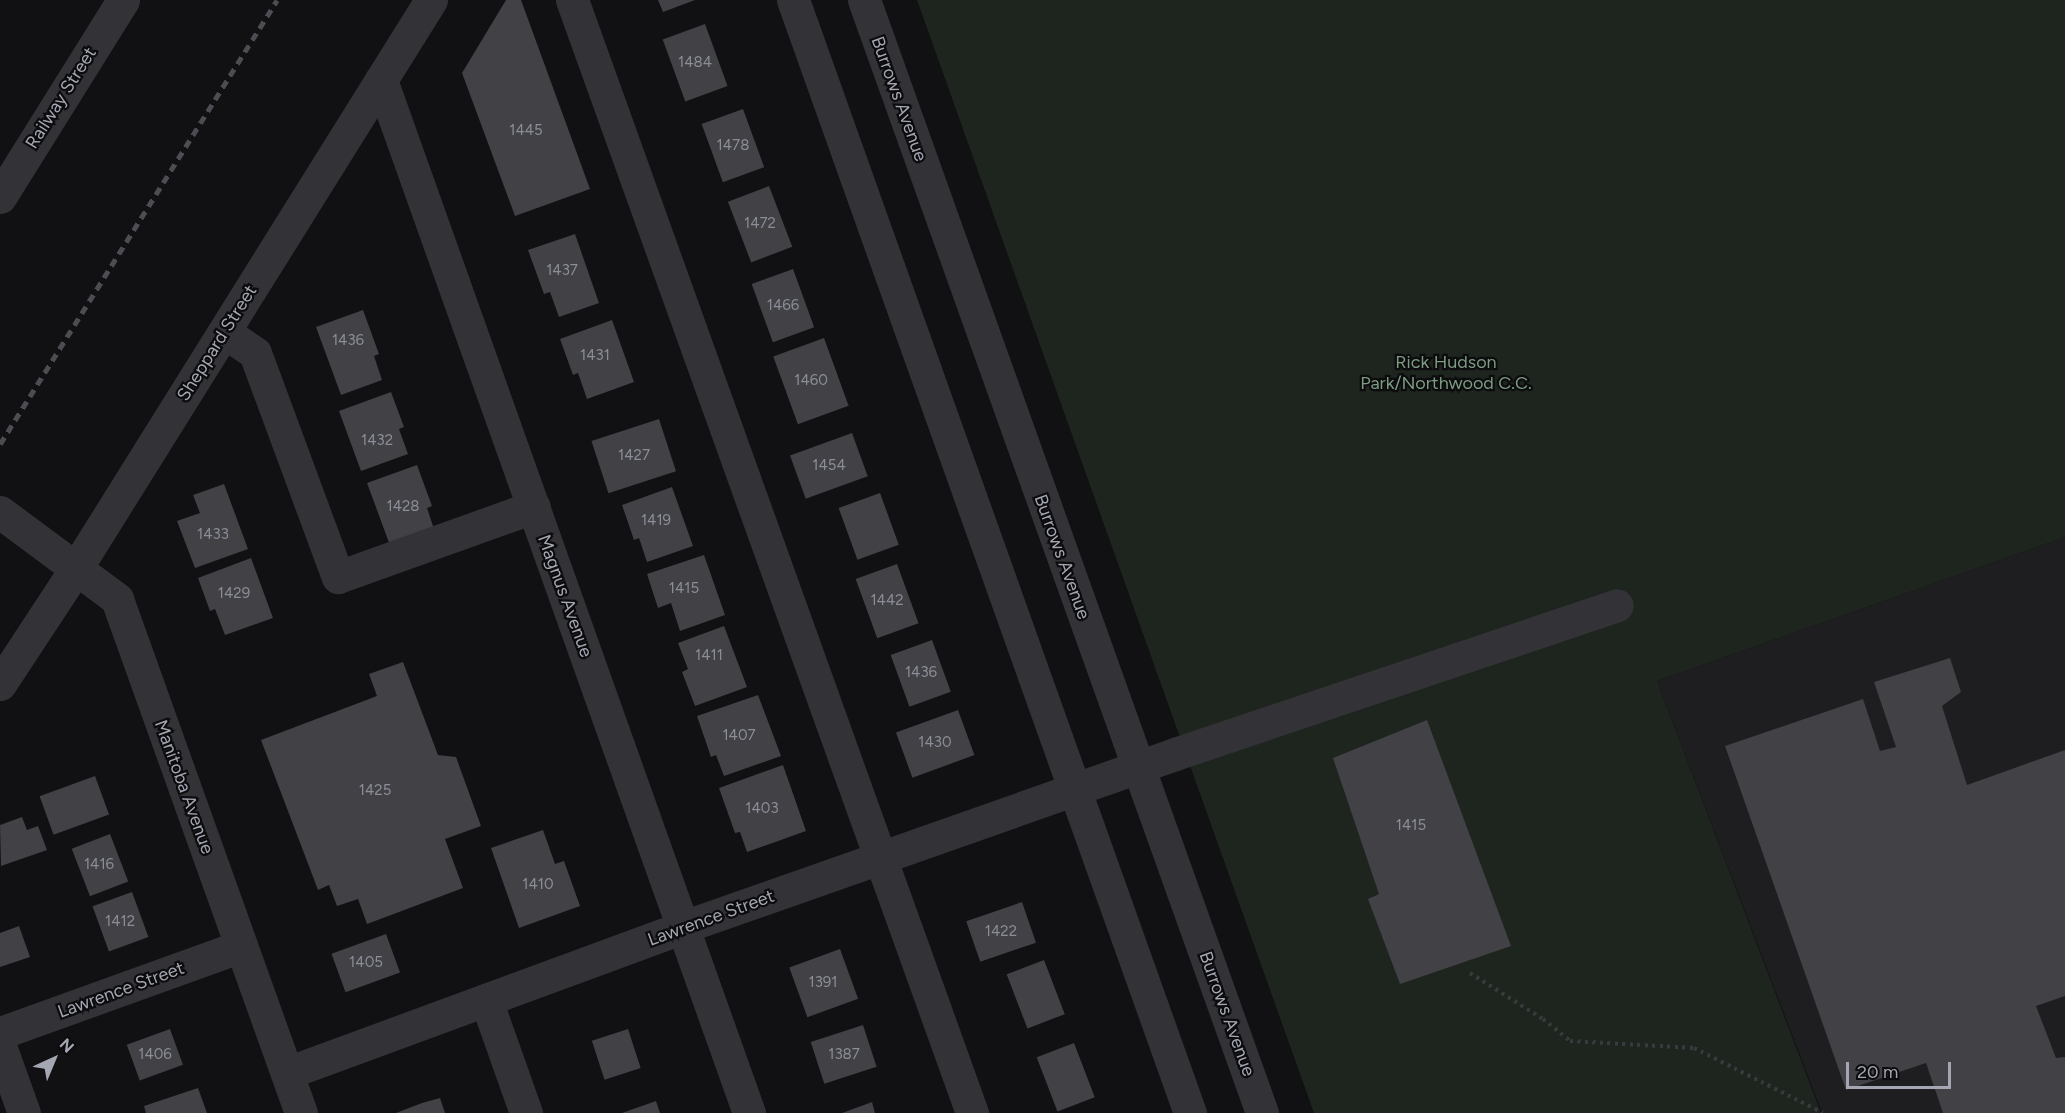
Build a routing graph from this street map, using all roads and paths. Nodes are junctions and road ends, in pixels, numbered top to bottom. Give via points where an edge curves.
1 (123, 0) edge
2 (431, 0) edge
3 (572, 0) edge
4 (794, 0) edge
5 (864, 0) edge
6 (381, 80) junction
7 (0, 196) edge
8 (224, 332) junction
9 (534, 507) junction
10 (0, 512) edge
11 (75, 570) junction
12 (1617, 605) dead end
13 (0, 684) edge
14 (1138, 768) junction
15 (1075, 791) junction
16 (882, 858) junction
17 (683, 927) junction
18 (241, 946) junction
19 (1470, 973) dead end
20 (486, 1000) junction
21 (0, 1033) edge
22 (0, 1046) edge
23 (287, 1073) junction
24 (24, 1113) edge
25 (301, 1113) edge
26 (526, 1113) edge
27 (749, 1113) edge
28 (972, 1113) edge
29 (1190, 1113) edge
30 (1262, 1113) edge
31 (1823, 1113) edge

1 - 7 street, Railway Street
2 - 6 street, Sheppard Street
3 - 16 street
4 - 15 street
5 - 14 street, Burrows Avenue
6 - 8 street, Sheppard Street
6 - 9 street, Magnus Avenue
8 - 9 street via 255,353 338,577
8 - 11 street, Sheppard Street
9 - 17 street, Magnus Avenue
10 - 11 street, Manitoba Avenue
11 - 13 street, Sheppard Street
11 - 18 street, Manitoba Avenue via 117,599
12 - 14 street, Lawrence Street
14 - 15 street, Lawrence Street
14 - 30 street, Burrows Avenue
15 - 16 street, Lawrence Street
15 - 29 street
16 - 17 street, Lawrence Street
16 - 28 street
17 - 20 street, Lawrence Street
17 - 27 street, Magnus Avenue
18 - 21 street, Lawrence Street
18 - 23 street, Manitoba Avenue
19 - 31 path via 1543,1019 1570,1041 1694,1048
20 - 23 street, Lawrence Street
20 - 26 street
22 - 24 street
23 - 25 street, Manitoba Avenue

